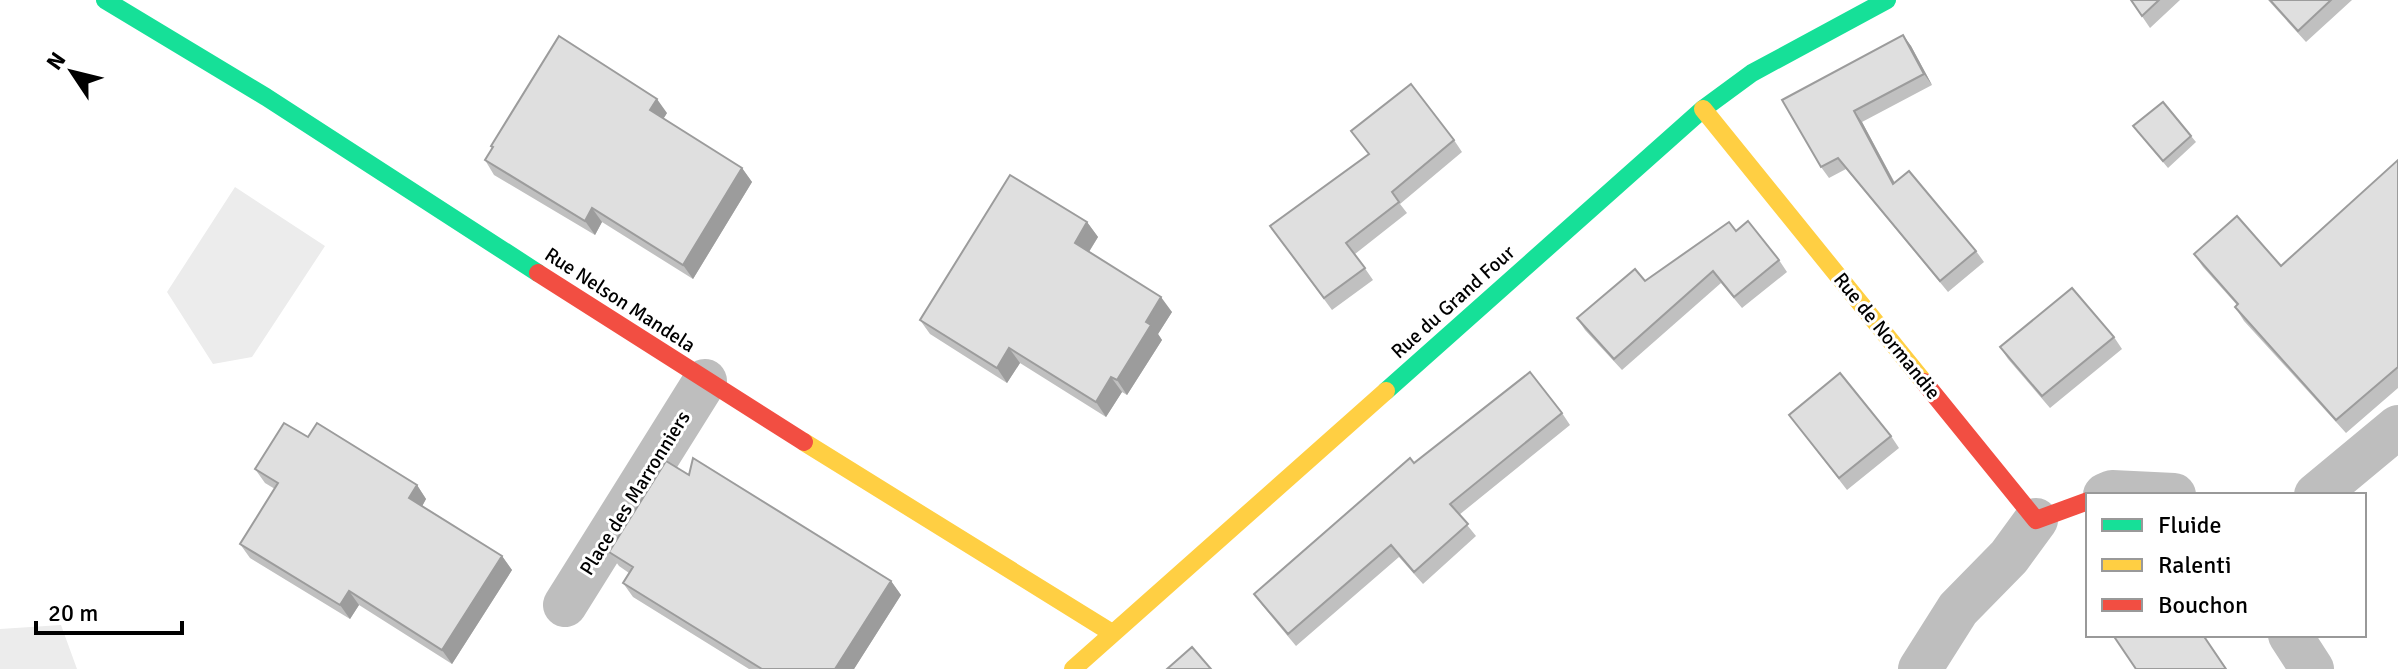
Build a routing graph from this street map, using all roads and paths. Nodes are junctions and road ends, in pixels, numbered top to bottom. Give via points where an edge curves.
1 (105, 0) edge
2 (1887, 0) edge
3 (1703, 109) junction
4 (705, 381) junction
5 (2398, 427) edge
6 (2110, 493) edge
7 (2133, 493) edge
8 (2318, 493) edge
9 (2086, 502) edge
10 (2036, 520) junction
11 (565, 605) dead end
12 (1112, 633) junction
13 (2291, 637) edge
14 (1073, 669) edge
15 (1920, 669) edge
16 (2312, 669) edge

1 - 4 street, Rue Nelson Mandela via 266,97
2 - 3 street, Rue du Grand Four via 1752,73
3 - 10 street, Rue de Normandie
3 - 12 street, Rue du Grand Four
4 - 11 street, Place des Marronniers
4 - 12 street, Rue Nelson Mandela
5 - 8 street
6 - 7 street
9 - 10 street
10 - 15 street via 2009,557 1958,609
12 - 14 street, Rue du Grand Four
13 - 16 street

